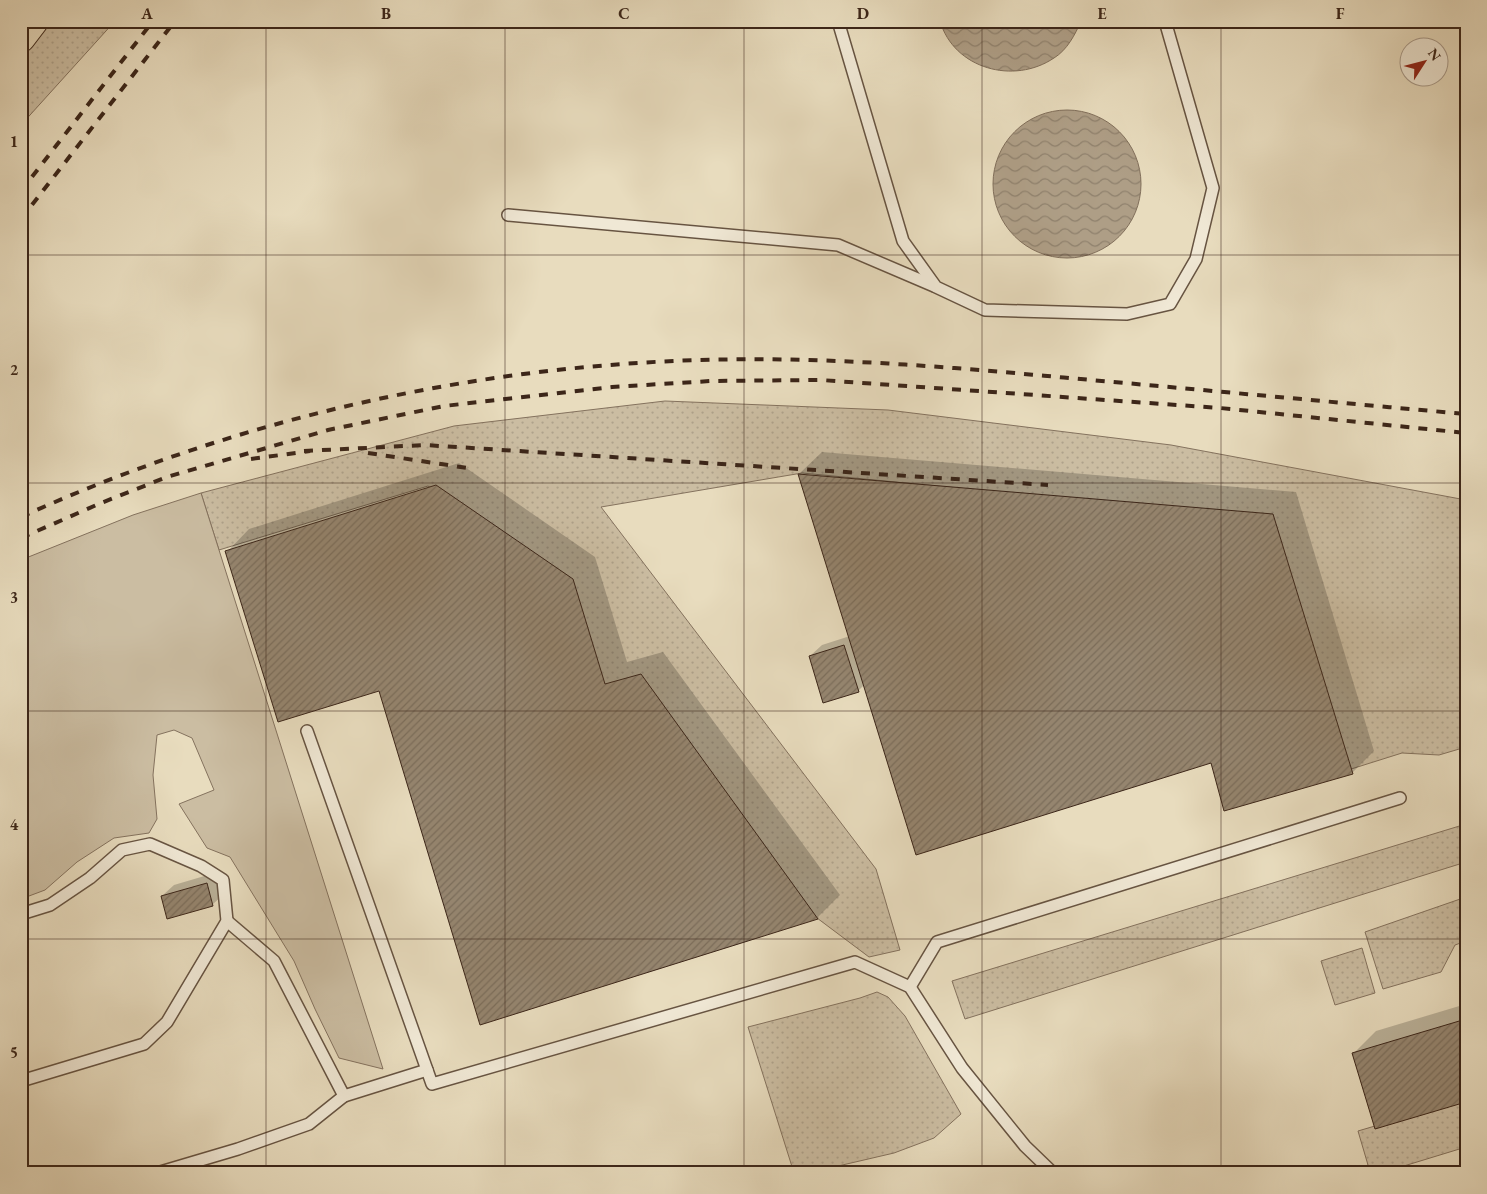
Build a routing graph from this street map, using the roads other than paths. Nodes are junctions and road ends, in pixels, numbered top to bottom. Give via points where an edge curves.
1 (34, 21) edge
2 (838, 21) edge
3 (1165, 21) edge
4 (21, 38) edge
5 (508, 215) dead end
6 (936, 287) junction
7 (307, 731) dead end
8 (1400, 798) dead end
9 (21, 914) edge
10 (227, 921) junction
11 (910, 987) junction
12 (427, 1070) junction
13 (21, 1082) edge
14 (344, 1096) junction
15 (156, 1173) edge
16 (1053, 1173) edge

1 - 4 highway
2 - 6 lane via 903,241
3 - 6 lane via 1213,188 1196,259 1170,304 1127,314 985,310
5 - 6 lane via 838,245
7 - 12 lane
8 - 11 lane via 936,942
9 - 10 lane via 50,905 90,878 122,850 150,844 201,866 223,880
10 - 13 lane via 167,1022 144,1044
10 - 14 lane via 274,961
11 - 12 lane via 855,962 432,1084
11 - 16 lane via 962,1068 1025,1146
12 - 14 lane
14 - 15 lane via 309,1124

